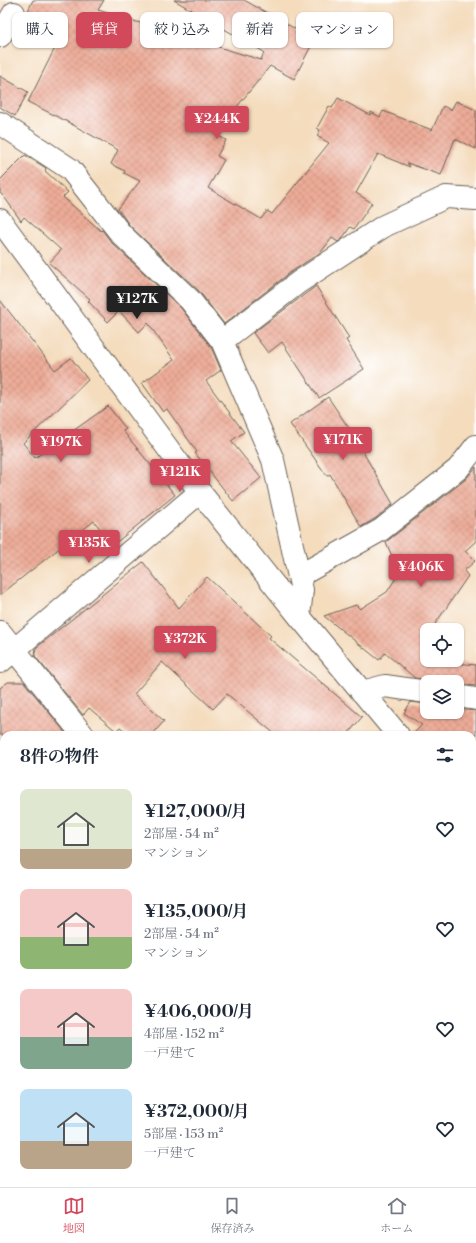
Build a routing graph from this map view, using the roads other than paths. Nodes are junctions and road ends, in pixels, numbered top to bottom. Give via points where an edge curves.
1 (12, 16) edge
2 (0, 36) edge
3 (0, 123) edge
4 (476, 199) edge
5 (0, 220) edge
6 (222, 341) junction
7 (476, 446) edge
8 (200, 492) junction
9 (299, 576) junction
10 (299, 616) junction
11 (0, 632) edge
12 (7, 656) edge
13 (420, 691) edge
14 (362, 692) junction
15 (464, 697) edge
16 (476, 699) edge
17 (79, 731) edge
18 (395, 731) edge

1 - 2 street
3 - 6 street via 70,169 121,234 190,300
4 - 6 street via 446,197 384,226 299,282
5 - 8 street
6 - 9 street via 273,460
7 - 9 street via 458,469 382,530
8 - 10 street
8 - 12 street
9 - 10 street via 302,590
10 - 14 street
11 - 12 street
12 - 17 street
13 - 14 street via 385,686
14 - 18 street
15 - 16 street

